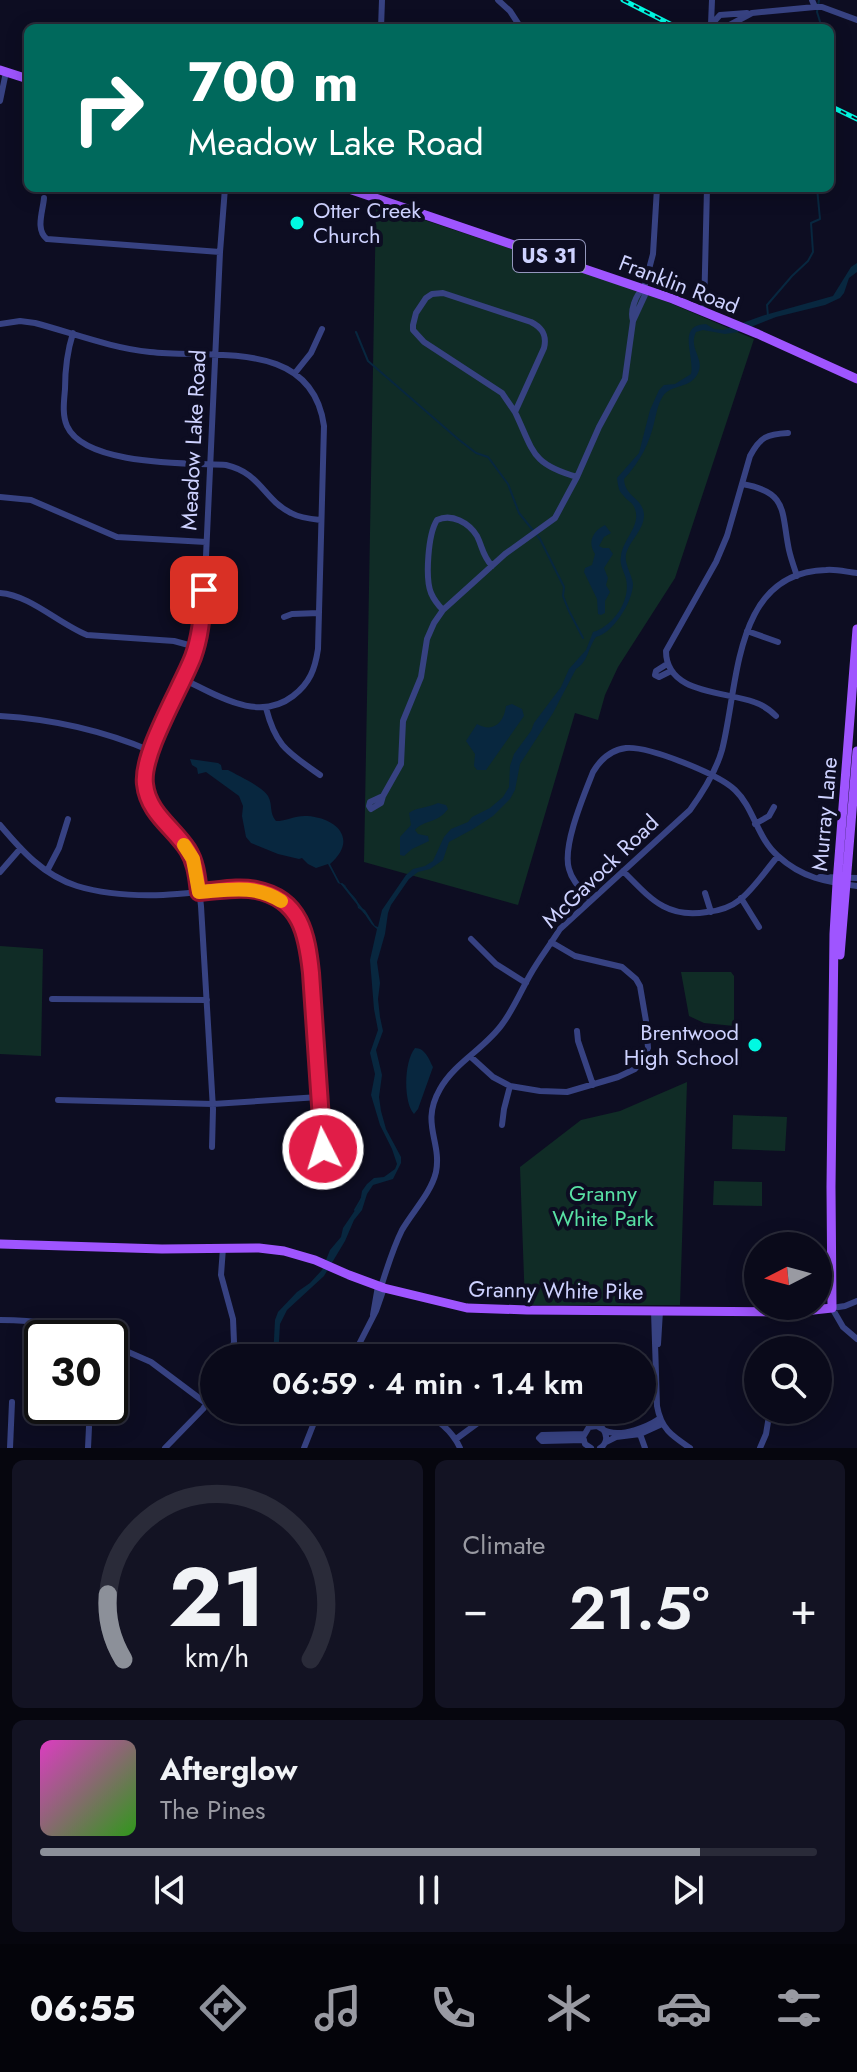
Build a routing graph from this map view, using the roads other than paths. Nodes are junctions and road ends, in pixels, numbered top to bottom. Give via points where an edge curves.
1 (382, 0) edge
2 (498, 0) edge
3 (712, 0) edge
4 (813, 4) edge
5 (752, 13) junction
6 (857, 20) edge
7 (381, 24) edge
8 (518, 24) edge
9 (711, 24) edge
10 (713, 24) edge
11 (731, 24) edge
12 (3, 71) edge
13 (24, 78) edge
14 (0, 101) edge
15 (225, 192) edge
16 (657, 192) edge
17 (707, 192) edge
18 (376, 193) edge
19 (44, 198) dead end
20 (220, 252) junction
21 (423, 288) dead end
22 (644, 288) junction
23 (429, 296) junction
24 (704, 311) junction
25 (0, 324) edge
26 (322, 329) dead end
27 (73, 333) junction
28 (216, 356) junction
29 (295, 373) junction
30 (857, 379) edge
31 (515, 412) junction
32 (788, 433) dead end
33 (210, 464) junction
34 (577, 477) junction
35 (742, 484) junction
36 (0, 497) edge
37 (435, 509) dead end
38 (440, 519) junction
39 (321, 520) junction
40 (206, 542) junction
41 (492, 566) junction
42 (857, 573) edge
43 (797, 576) junction
44 (0, 593) edge
45 (443, 610) junction
46 (319, 613) junction
47 (284, 617) dead end
48 (857, 629) edge
49 (747, 631) junction
50 (778, 642) dead end
51 (196, 647) junction
52 (183, 679) junction
53 (732, 697) junction
54 (266, 708) junction
55 (0, 716) edge
56 (776, 716) dead end
57 (151, 751) junction
58 (857, 751) edge
59 (320, 775) dead end
60 (711, 776) junction
61 (383, 796) dead end
62 (774, 807) dead end
63 (68, 819) dead end
64 (755, 824) junction
65 (0, 825) edge
66 (20, 849) junction
67 (778, 856) junction
68 (47, 871) junction
69 (623, 871) junction
70 (0, 872) edge
71 (847, 881) edge
72 (199, 892) junction
73 (705, 893) dead end
74 (741, 898) junction
75 (590, 900) junction
76 (711, 912) junction
77 (759, 927) dead end
78 (471, 939) dead end
79 (551, 942) junction
80 (526, 983) junction
81 (52, 999) dead end
82 (207, 1000) junction
83 (577, 1031) dead end
84 (471, 1057) junction
85 (593, 1085) junction
86 (510, 1086) junction
87 (319, 1097) junction
88 (58, 1100) dead end
89 (213, 1104) junction
90 (502, 1125) dead end
91 (212, 1147) dead end
92 (323, 1149) dead end
93 (831, 1232) edge
94 (0, 1244) edge
95 (223, 1248) junction
96 (381, 1287) junction
97 (857, 1301) edge
98 (832, 1308) joint
99 (638, 1311) junction
100 (657, 1311) junction
101 (744, 1312) edge
102 (0, 1320) edge
103 (24, 1321) edge
104 (654, 1329) junction
105 (857, 1339) edge
106 (234, 1344) edge
107 (359, 1344) edge
108 (657, 1348) junction
109 (128, 1352) edge
110 (200, 1399) edge
111 (12, 1402) dead end
112 (200, 1411) edge
113 (661, 1422) junction
114 (313, 1424) edge
115 (441, 1424) edge
116 (476, 1424) edge
117 (594, 1424) edge
118 (596, 1424) edge
119 (768, 1424) edge
120 (89, 1427) dead end
121 (596, 1427) junction
122 (640, 1434) junction
123 (584, 1437) junction
124 (456, 1439) junction
125 (606, 1442) junction
126 (10, 1448) edge
127 (88, 1448) edge
128 (165, 1448) edge
129 (304, 1448) edge
130 (460, 1448) edge
131 (591, 1448) edge
132 (600, 1448) edge
133 (645, 1448) edge
134 (690, 1448) edge
135 (760, 1448) edge

1 - 7 street
2 - 8 street
3 - 9 street
4 - 5 street
4 - 6 street
5 - 10 street via 720,15
5 - 11 street
12 - 13 main road
12 - 14 street
15 - 20 street, Meadow Lake Road
16 - 22 street via 654,245
17 - 24 street
18 - 22 main road, Franklin Road / US 31
19 - 20 street via 40,230 47,239
20 - 28 street, Meadow Lake Road
21 - 23 street
22 - 24 main road, Franklin Road / US 31
22 - 34 street via 632,315 625,379
23 - 31 street via 414,319 415,335 502,393
23 - 31 street via 445,294 542,329 544,348
24 - 30 main road, Franklin Road / US 31
25 - 27 street via 20,321
26 - 29 street
27 - 28 street via 148,352
27 - 33 street via 64,412 76,438 135,460
28 - 29 street via 267,360
28 - 33 street, Meadow Lake Road
29 - 39 street via 315,397 324,426
31 - 34 street via 540,460
32 - 35 street via 764,437 756,444
33 - 39 street via 243,471 287,512
33 - 40 street, Meadow Lake Road
34 - 41 street via 555,518
35 - 43 street via 759,487 779,502
35 - 53 street via 716,562 666,651 669,668 681,680
36 - 40 street via 31,500 117,537
37 - 38 street
38 - 41 street via 454,518 471,530
38 - 45 street via 431,534 429,584
39 - 46 street
40 - 51 street, Meadow Lake Road
41 - 45 street
42 - 43 street, McGavock Road via 826,570
43 - 49 street, McGavock Road via 770,591 755,609
44 - 51 street via 87,635
45 - 61 street via 427,639 421,677 403,721 401,764
46 - 47 street
46 - 54 street via 316,661 307,683 286,701
48 - 71 main road, Murray Lane
49 - 50 street
49 - 53 street, McGavock Road
51 - 52 street, Meadow Lake Road
52 - 54 street via 237,704
52 - 57 street, Meadow Lake Road
53 - 56 street via 756,702
53 - 60 street, McGavock Road
54 - 59 street via 280,744
55 - 57 street via 109,735
57 - 72 street, Meadow Lake Road via 145,769 148,796 193,859
58 - 71 main road, Murray Lane
60 - 64 street via 733,788
60 - 69 street, McGavock Road via 690,810
60 - 75 street via 638,749 618,750 598,763 567,858 573,879
62 - 64 street
63 - 68 street
64 - 67 street
65 - 66 street
66 - 68 street
66 - 70 street
67 - 71 street via 806,875
67 - 74 street
68 - 72 street via 101,891
69 - 75 street, McGavock Road
69 - 76 street via 669,910
71 - 93 main road, Murray Lane via 834,1002
72 - 82 street, Meadow Lake Road
72 - 87 street via 256,890 295,913 308,944
73 - 76 street
74 - 76 street
74 - 77 street
75 - 79 street, McGavock Road
78 - 80 street
79 - 80 street, McGavock Road
79 - 85 street via 575,956 622,967 640,986 645,1055 635,1069
80 - 84 street, McGavock Road via 502,1025
81 - 82 street
82 - 89 street, Meadow Lake Road
83 - 85 street
84 - 86 street
84 - 96 street, McGavock Road via 449,1076 433,1102 436,1171 401,1232
85 - 86 street via 567,1092
86 - 90 street
87 - 89 street
87 - 92 street
88 - 89 street
89 - 91 street, Meadow Lake Road
94 - 95 main road, Granny White Pike
95 - 96 main road, Granny White Pike via 300,1254
95 - 106 street via 221,1275
96 - 99 main road, Granny White Pike via 467,1308
96 - 107 street, McGavock Road via 376,1311
97 - 98 street
98 - 105 street
99 - 100 main road, Granny White Pike
99 - 104 street
100 - 101 main road, Granny White Pike
100 - 104 street
100 - 108 street
102 - 103 street
104 - 108 street
108 - 113 street
109 - 110 street via 151,1362
111 - 126 street
112 - 128 street
113 - 121 street via 614,1433
113 - 122 street
113 - 134 street
114 - 129 street
115 - 124 street
116 - 124 street
117 - 121 street
118 - 121 street
119 - 135 street
120 - 127 street
121 - 123 street
121 - 125 street via 607,1435
122 - 125 street
122 - 133 street
123 - 123 street via 542,1435 539,1438 542,1441
123 - 131 street
124 - 130 street
125 - 132 street

